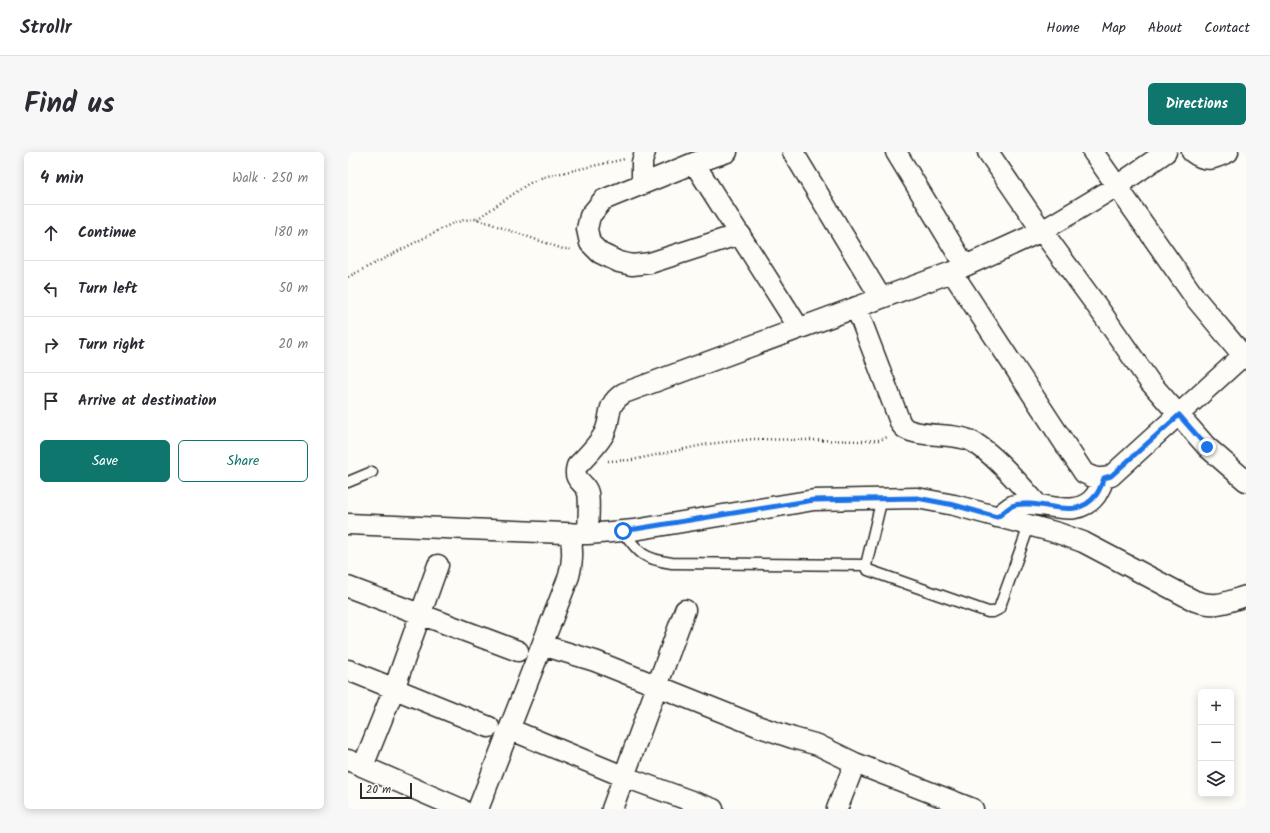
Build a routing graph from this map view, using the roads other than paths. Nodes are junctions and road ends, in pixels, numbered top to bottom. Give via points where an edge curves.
1 (727, 152) edge
2 (793, 152) edge
3 (896, 152) edge
4 (988, 152) edge
5 (1093, 152) edge
6 (1166, 152) edge
7 (1192, 152) edge
8 (1228, 152) edge
9 (644, 154) edge
10 (694, 163) junction
11 (642, 184) junction
12 (1117, 186) junction
13 (1042, 232) junction
14 (740, 234) junction
15 (959, 269) junction
16 (881, 298) junction
17 (856, 307) junction
18 (800, 328) junction
19 (1245, 356) edge
20 (1179, 415) junction
21 (372, 472) dead end
22 (1104, 478) junction
23 (1246, 481) edge
24 (348, 482) edge
25 (882, 498) junction
26 (1038, 505) junction
27 (997, 517) junction
28 (348, 524) edge
29 (1029, 526) junction
30 (623, 531) junction
31 (579, 534) junction
32 (438, 565) dead end
33 (866, 565) junction
34 (348, 587) edge
35 (1246, 596) edge
36 (686, 610) dead end
37 (421, 614) junction
38 (542, 645) junction
39 (518, 651) dead end
40 (348, 670) edge
41 (658, 687) junction
42 (394, 689) junction
43 (489, 727) dead end
44 (509, 729) junction
45 (356, 763) edge
46 (855, 763) junction
47 (625, 777) junction
48 (461, 809) edge
49 (478, 809) edge
50 (612, 809) edge
51 (713, 809) edge
52 (837, 809) edge
53 (973, 809) edge

1 - 10 street
2 - 16 street
3 - 15 street
4 - 13 street
5 - 12 street
6 - 12 street
7 - 8 street via 1213,159
9 - 11 street
10 - 11 street
10 - 14 street
11 - 14 street via 603,200 590,216 587,229 590,242 600,253 632,265 650,263
12 - 13 street
12 - 19 street via 1196,300
13 - 15 street
13 - 20 street via 1149,381
14 - 18 street
15 - 16 street
15 - 22 street via 1084,473 1095,478
16 - 17 street
17 - 18 street
17 - 26 street via 904,428 914,432 965,438 976,443 987,451
18 - 31 street via 624,393 615,399 605,432 577,466 575,475 588,492
19 - 20 street
20 - 22 street via 1111,476
20 - 23 street via 1207,447
21 - 24 lane
22 - 26 street via 1096,495 1086,504 1061,509
25 - 27 street via 917,498
25 - 30 street via 814,500
25 - 33 lane
26 - 27 street via 1012,506
27 - 29 street
28 - 31 street
29 - 33 lane via 998,609 993,612 874,573 868,570
29 - 35 street via 1083,542 1200,603 1214,606
30 - 31 street
30 - 33 lane via 642,555 672,563
31 - 38 street via 569,576
32 - 37 street
34 - 37 street
36 - 41 street
37 - 39 street
37 - 42 street
38 - 41 street via 594,661
38 - 44 street
40 - 42 street
41 - 46 street via 760,727 818,745
41 - 47 street
42 - 43 street
42 - 45 street
44 - 47 street
44 - 49 street
45 - 48 street
46 - 52 street
46 - 53 street
47 - 50 street
47 - 51 street

